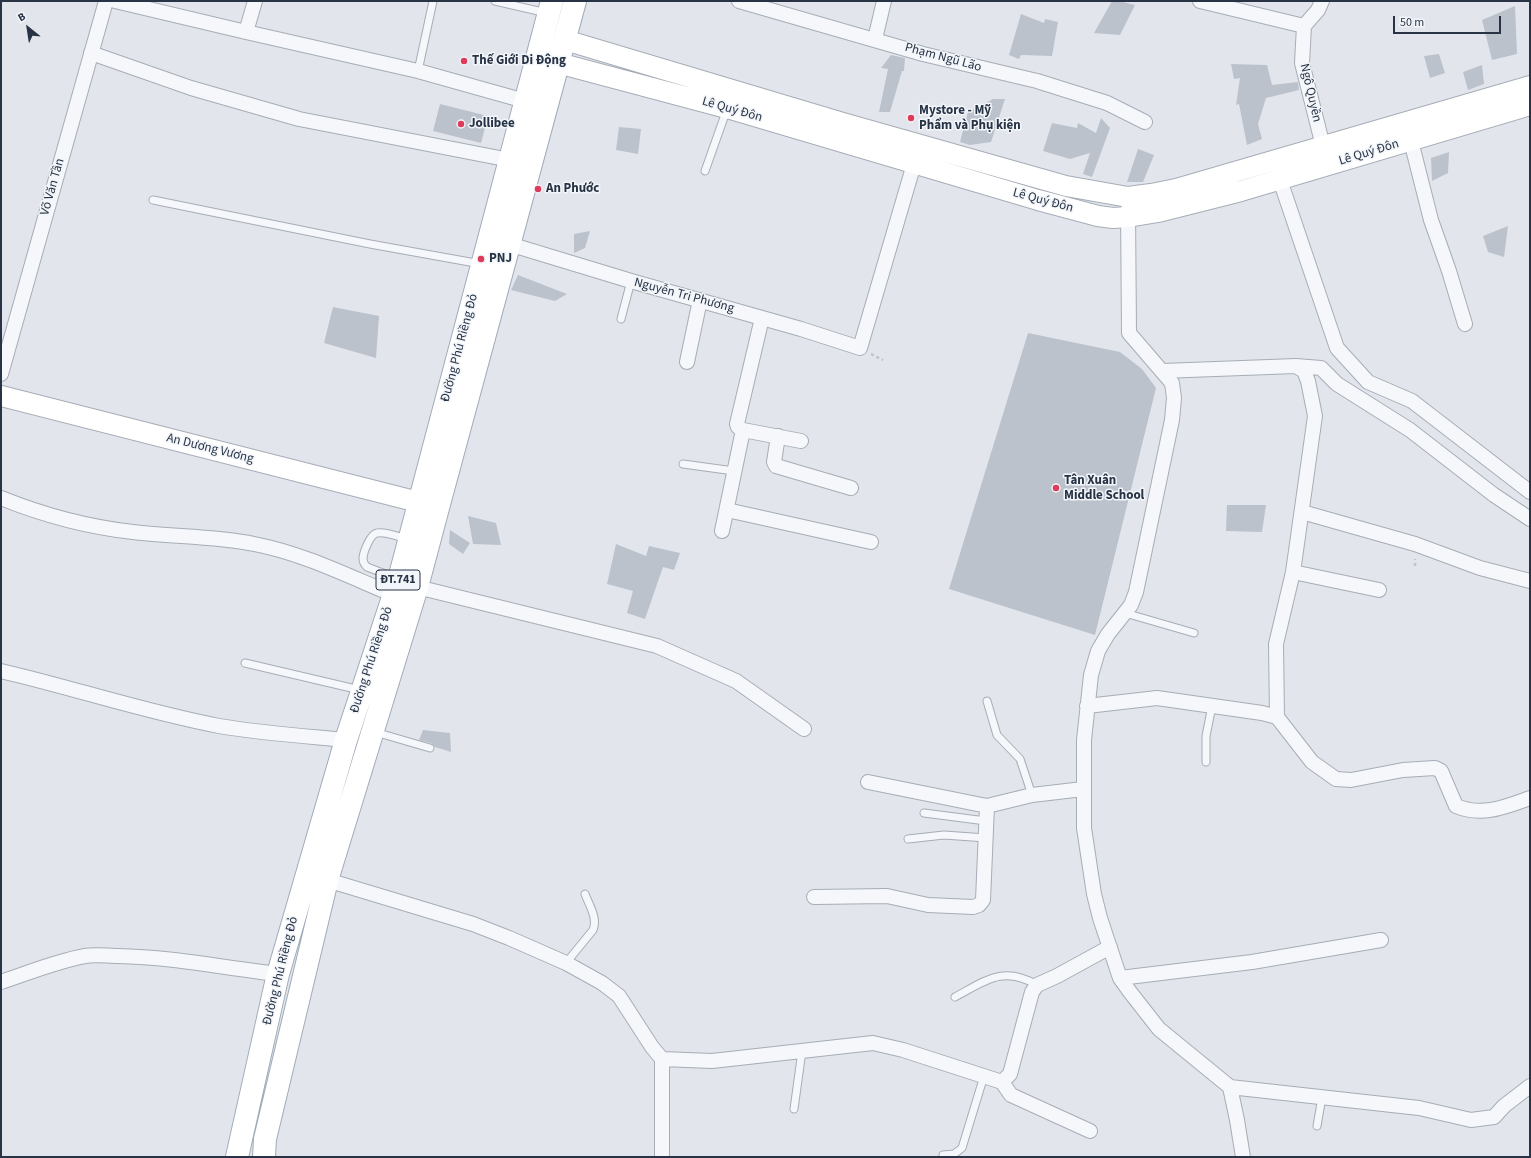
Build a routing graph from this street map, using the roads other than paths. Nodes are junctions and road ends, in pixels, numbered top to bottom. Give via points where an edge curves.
1 (106, 1) edge
2 (114, 1) edge
3 (255, 1) edge
4 (433, 1) edge
5 (495, 1) edge
6 (575, 1) edge
7 (739, 1) edge
8 (884, 1) edge
9 (1200, 1) edge
10 (1322, 1) edge
11 (548, 16) edge
12 (1304, 26) junction
13 (246, 32) junction
14 (875, 39) junction
15 (565, 40) junction
16 (91, 53) junction
17 (537, 58) junction
18 (558, 63) junction
19 (418, 71) junction
20 (1530, 86) edge
21 (525, 102) junction
22 (1530, 105) edge
23 (727, 108) junction
24 (1145, 122) dead end
25 (1411, 141) junction
26 (1323, 146) junction
27 (510, 160) junction
28 (914, 164) junction
29 (1328, 166) junction
30 (705, 170) dead end
31 (1280, 180) junction
32 (1128, 197) junction
33 (153, 200) dead end
34 (1128, 217) junction
35 (509, 244) junction
36 (483, 264) junction
37 (631, 281) junction
38 (700, 300) junction
39 (762, 318) junction
40 (621, 319) dead end
41 (1465, 324) dead end
42 (687, 362) dead end
43 (1296, 366) junction
44 (1162, 371) junction
45 (1, 374) edge
46 (1, 396) edge
47 (743, 430) junction
48 (778, 436) junction
49 (801, 441) dead end
50 (683, 464) dead end
51 (734, 471) junction
52 (1519, 483) junction
53 (851, 488) dead end
54 (1530, 492) edge
55 (1, 498) edge
56 (1503, 500) junction
57 (428, 505) junction
58 (727, 510) junction
59 (1302, 512) junction
60 (1530, 519) edge
61 (722, 531) dead end
62 (409, 539) junction
63 (871, 542) dead end
64 (1293, 572) junction
65 (1530, 581) edge
66 (403, 587) junction
67 (1379, 590) dead end
68 (1125, 613) junction
69 (1194, 633) dead end
70 (244, 663) dead end
71 (1, 671) edge
72 (362, 691) junction
73 (987, 701) dead end
74 (1087, 706) junction
75 (1212, 706) junction
76 (1277, 717) junction
77 (804, 729) dead end
78 (373, 731) junction
79 (346, 740) junction
80 (430, 748) dead end
81 (1206, 762) dead end
82 (868, 782) dead end
83 (1083, 789) junction
84 (1032, 795) junction
85 (1530, 798) edge
86 (987, 806) junction
87 (924, 813) dead end
88 (986, 821) junction
89 (986, 838) junction
90 (908, 839) dead end
91 (328, 880) junction
92 (584, 894) dead end
93 (814, 897) dead end
94 (1381, 940) dead end
95 (1110, 947) junction
96 (566, 964) junction
97 (278, 974) junction
98 (1120, 978) junction
99 (1, 982) edge
100 (1037, 985) junction
101 (955, 997) dead end
102 (802, 1051) junction
103 (662, 1060) junction
104 (984, 1076) junction
105 (1002, 1082) junction
106 (1530, 1086) edge
107 (1230, 1087) junction
108 (1322, 1097) junction
109 (794, 1109) dead end
110 (1317, 1126) dead end
111 (1090, 1131) dead end
112 (943, 1155) dead end
113 (237, 1157) edge
114 (264, 1157) edge
115 (662, 1157) edge
116 (1243, 1157) edge

1 - 16 street, Võ Văn Tần
2 - 13 street
3 - 13 street
4 - 19 lane
5 - 11 lane
6 - 15 main road, Đường Phú Riềng Đỏ / ĐT.741
7 - 14 street, Phạm Ngũ Lão
8 - 14 street
9 - 12 street
10 - 12 street via 1318,10
11 - 15 main road
11 - 17 main road, Đường Phú Riềng Đỏ / ĐT.741
12 - 26 street, Ngô Quyền via 1302,63
13 - 19 street
14 - 24 street, Phạm Ngũ Lão via 923,54 1036,81 1100,101
15 - 18 main road, Đường Phú Riềng Đỏ / ĐT.741
15 - 32 main road, Lê Quý Đôn via 1066,186
16 - 27 street via 191,88 300,119
16 - 45 street, Võ Văn Tần
17 - 18 main road
17 - 21 main road, Đường Phú Riềng Đỏ / ĐT.741
18 - 23 main road, Lê Quý Đôn
18 - 35 main road, Đường Phú Riềng Đỏ / ĐT.741
19 - 21 street
20 - 26 main road, Lê Quý Đôn
21 - 27 main road, Đường Phú Riềng Đỏ / ĐT.741
22 - 25 main road, Lê Quý Đôn
23 - 28 main road, Lê Quý Đôn
23 - 30 lane
25 - 29 main road, Lê Quý Đôn
25 - 41 street via 1431,220
26 - 29 street, Ngô Quyền
26 - 32 main road, Lê Quý Đôn via 1176,189
27 - 36 main road, Đường Phú Riềng Đỏ / ĐT.741
28 - 34 main road, Lê Quý Đôn via 1098,216
28 - 39 street, Nguyễn Tri Phương via 860,348
29 - 31 main road, Lê Quý Đôn
31 - 34 main road, Lê Quý Đôn
31 - 52 street via 1337,348 1368,382 1412,401
32 - 34 street
33 - 36 lane
34 - 44 street via 1129,333
35 - 37 street, Nguyễn Tri Phương
35 - 57 main road, Đường Phú Riềng Đỏ / ĐT.741
36 - 57 main road, Đường Phú Riềng Đỏ / ĐT.741
37 - 38 street, Nguyễn Tri Phương
37 - 40 lane
38 - 39 street, Nguyễn Tri Phương
38 - 42 street
39 - 47 street via 737,424
43 - 44 street
43 - 56 street via 1321,368 1337,384 1410,430
43 - 59 street via 1304,370 1315,416
44 - 68 street via 1172,383 1172,420 1136,592
46 - 57 main road, An Dương Vương
47 - 48 street
47 - 51 street
48 - 49 street
48 - 53 street via 774,462 776,466
50 - 51 lane
51 - 58 street
52 - 54 street
52 - 56 street
55 - 66 street via 80,524 254,544
56 - 60 street
57 - 62 main road, Đường Phú Riềng Đỏ / ĐT.741
57 - 66 main road, Đường Phú Riềng Đỏ / ĐT.741
58 - 61 street
58 - 63 street
59 - 64 street
59 - 65 street via 1415,544 1480,568
62 - 66 main road, Đường Phú Riềng Đỏ / ĐT.741
62 - 66 lane via 375,533 371,536 363,559 367,567
64 - 67 street
64 - 76 street via 1276,644
66 - 72 main road, Đường Phú Riềng Đỏ / ĐT.741
66 - 77 street via 657,646 736,681
66 - 78 main road, Đường Phú Riềng Đỏ / ĐT.741
68 - 69 lane
68 - 74 street via 1098,650 1091,675
70 - 72 lane
71 - 79 street via 220,726
72 - 79 main road, Đường Phú Riềng Đỏ / ĐT.741
73 - 84 lane via 997,735 1020,759
74 - 75 street via 1157,698
74 - 83 street
75 - 76 street via 1262,712
75 - 81 lane via 1206,736
76 - 85 street via 1312,762 1336,779 1351,780 1403,770 1435,768 1441,771 1456,806 1463,809 1483,812
78 - 80 lane
78 - 91 main road, Đường Phú Riềng Đỏ / ĐT.741
79 - 97 main road, Đường Phú Riềng Đỏ / ĐT.741
82 - 86 street
83 - 84 street
83 - 95 street via 1084,828 1094,894
84 - 86 street
86 - 88 street
87 - 88 lane
88 - 89 street
89 - 90 lane via 944,835
89 - 93 street via 983,900 979,905 928,905 887,896
91 - 96 street via 472,924
91 - 114 main road, Đường Phú Riềng Đỏ / ĐT.741 via 265,1139
92 - 96 lane via 595,924
94 - 98 street via 1252,962
95 - 98 street
95 - 100 street
96 - 103 street via 602,983 619,996
97 - 99 street via 190,961 128,956 86,956
97 - 113 main road, Đường Phú Riềng Đỏ / ĐT.741
98 - 107 street via 1159,1029
100 - 101 lane via 1025,978 1008,975 986,980
100 - 105 street via 1032,992 1010,1074
102 - 103 street via 712,1061
102 - 104 street via 873,1043
102 - 109 lane
103 - 115 street
104 - 105 street
104 - 112 lane via 962,1148 954,1154
105 - 111 street via 1010,1095
106 - 108 street via 1494,1117 1472,1120 1419,1108
107 - 108 street
107 - 116 street
108 - 110 lane

